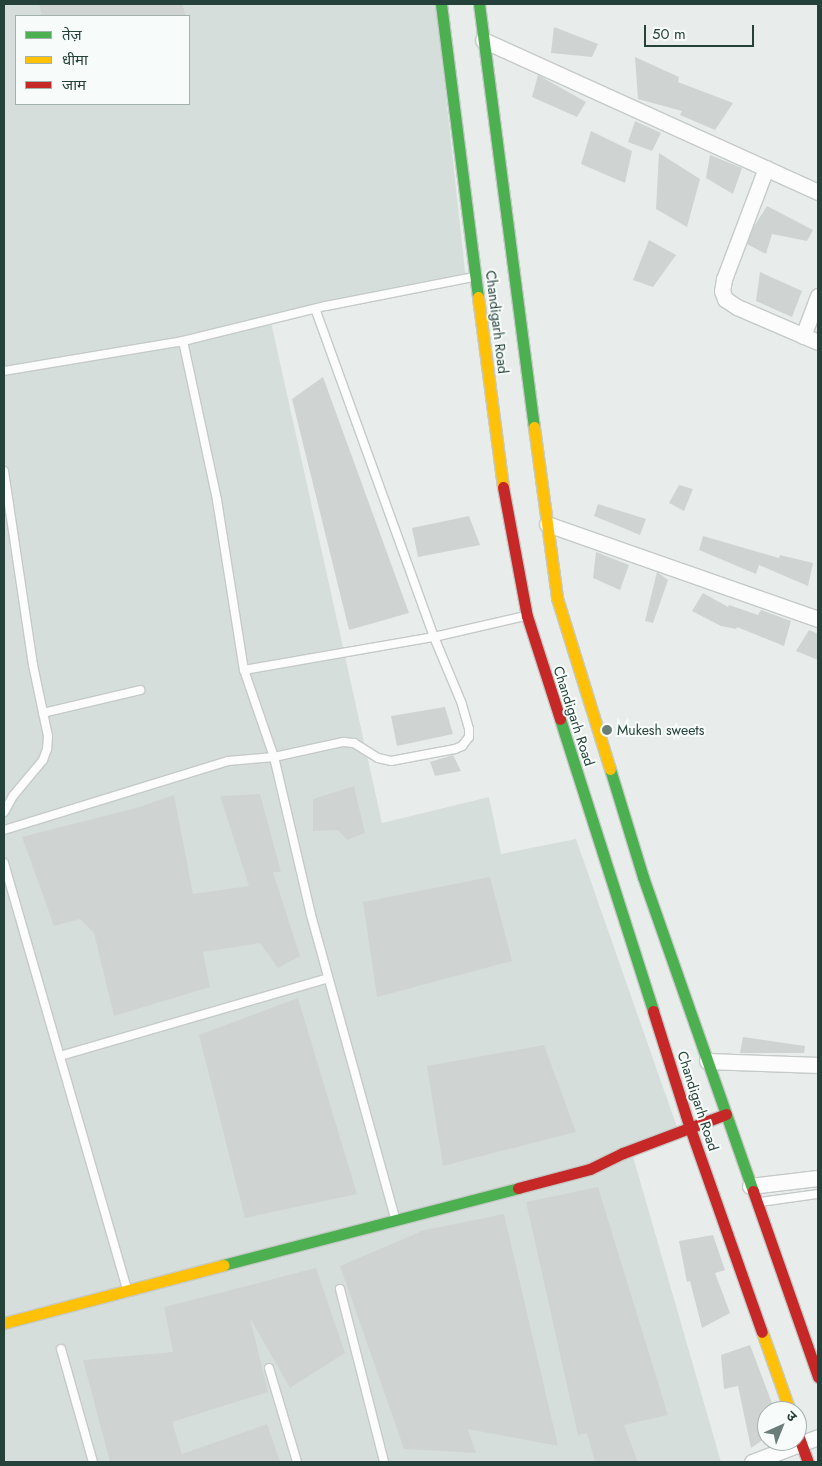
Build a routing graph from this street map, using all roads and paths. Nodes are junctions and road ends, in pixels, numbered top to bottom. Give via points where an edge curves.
1 (442, 4) edge
2 (479, 4) edge
3 (483, 40) junction
4 (766, 168) junction
5 (818, 192) edge
6 (476, 277) junction
7 (818, 296) edge
8 (315, 309) junction
9 (803, 336) junction
10 (184, 341) junction
11 (818, 342) edge
12 (4, 371) edge
13 (4, 471) edge
14 (547, 524) junction
15 (527, 616) junction
16 (818, 619) edge
17 (434, 638) junction
18 (244, 670) junction
19 (140, 690) dead end
20 (43, 712) junction
21 (274, 757) junction
22 (4, 812) edge
23 (4, 830) edge
24 (4, 863) edge
25 (328, 978) junction
26 (60, 1056) junction
27 (708, 1061) junction
28 (818, 1065) edge
29 (726, 1114) junction
30 (690, 1128) junction
31 (818, 1178) edge
32 (750, 1186) junction
33 (818, 1194) edge
34 (756, 1202) junction
35 (396, 1220) junction
36 (340, 1289) dead end
37 (128, 1291) junction
38 (4, 1323) edge
39 (61, 1349) dead end
40 (268, 1368) dead end
41 (818, 1377) edge
42 (786, 1401) edge
43 (774, 1451) edge
44 (93, 1462) edge
45 (297, 1462) edge
46 (384, 1462) edge
47 (752, 1462) edge

1 - 6 main road, Chandigarh Road
2 - 3 main road, Chandigarh Road
3 - 4 street
3 - 14 main road, Chandigarh Road
4 - 5 street
4 - 9 street via 722,291 725,299 737,307
6 - 8 lane
6 - 15 main road, Chandigarh Road via 505,505
7 - 9 street
8 - 10 lane
8 - 17 lane
9 - 11 street
10 - 12 lane
10 - 18 lane via 217,500
13 - 20 lane
14 - 16 street
14 - 27 main road, Chandigarh Road via 557,598 643,877
15 - 17 lane
15 - 30 main road, Chandigarh Road
17 - 18 lane
17 - 21 lane via 469,729 469,737 462,746 391,760 378,758 354,743 343,742
18 - 21 lane
19 - 20 lane
20 - 22 lane via 48,736 43,760
21 - 23 lane via 228,761
21 - 25 lane
24 - 26 lane
25 - 26 lane
25 - 35 lane
26 - 37 lane
27 - 28 street
27 - 29 main road, Chandigarh Road
29 - 30 main road
29 - 32 main road, Chandigarh Road
30 - 35 main road via 590,1169
30 - 42 main road, Chandigarh Road
31 - 32 street
32 - 34 main road, Chandigarh Road
33 - 34 lane
34 - 41 main road, Chandigarh Road
35 - 37 main road
36 - 46 lane
37 - 38 main road
39 - 44 lane
40 - 45 lane
43 - 47 street

